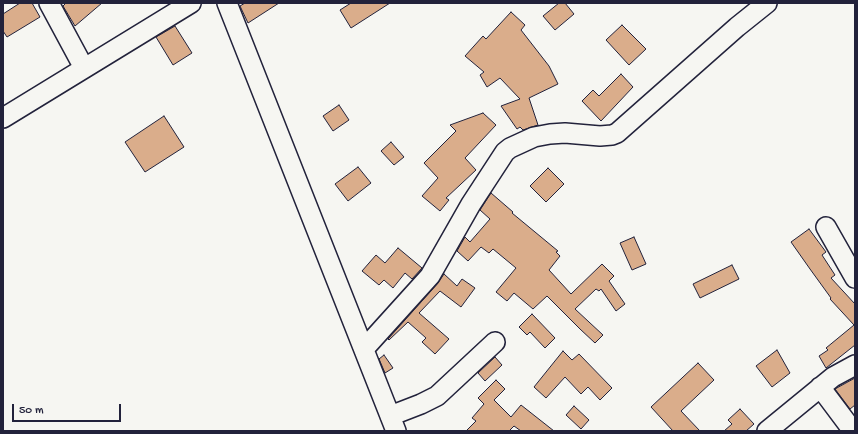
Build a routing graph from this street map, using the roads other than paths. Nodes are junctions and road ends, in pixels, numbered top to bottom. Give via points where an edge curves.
1 (49, 3) edge
2 (191, 3) edge
3 (227, 3) edge
4 (768, 3) edge
5 (84, 68) junction
6 (3, 118) edge
7 (826, 227) dead end
8 (855, 278) edge
9 (495, 342) dead end
10 (364, 349) junction
11 (855, 365) edge
12 (820, 387) junction
13 (393, 424) edge
14 (767, 431) edge
15 (853, 431) edge

1 - 5 street
2 - 5 street
3 - 10 street
4 - 10 street via 737,27 617,133 600,136 550,134 516,144 505,152 471,204 430,276
5 - 6 street
7 - 8 street
9 - 13 street via 437,396
10 - 13 street
11 - 12 street
12 - 14 street
12 - 15 street

